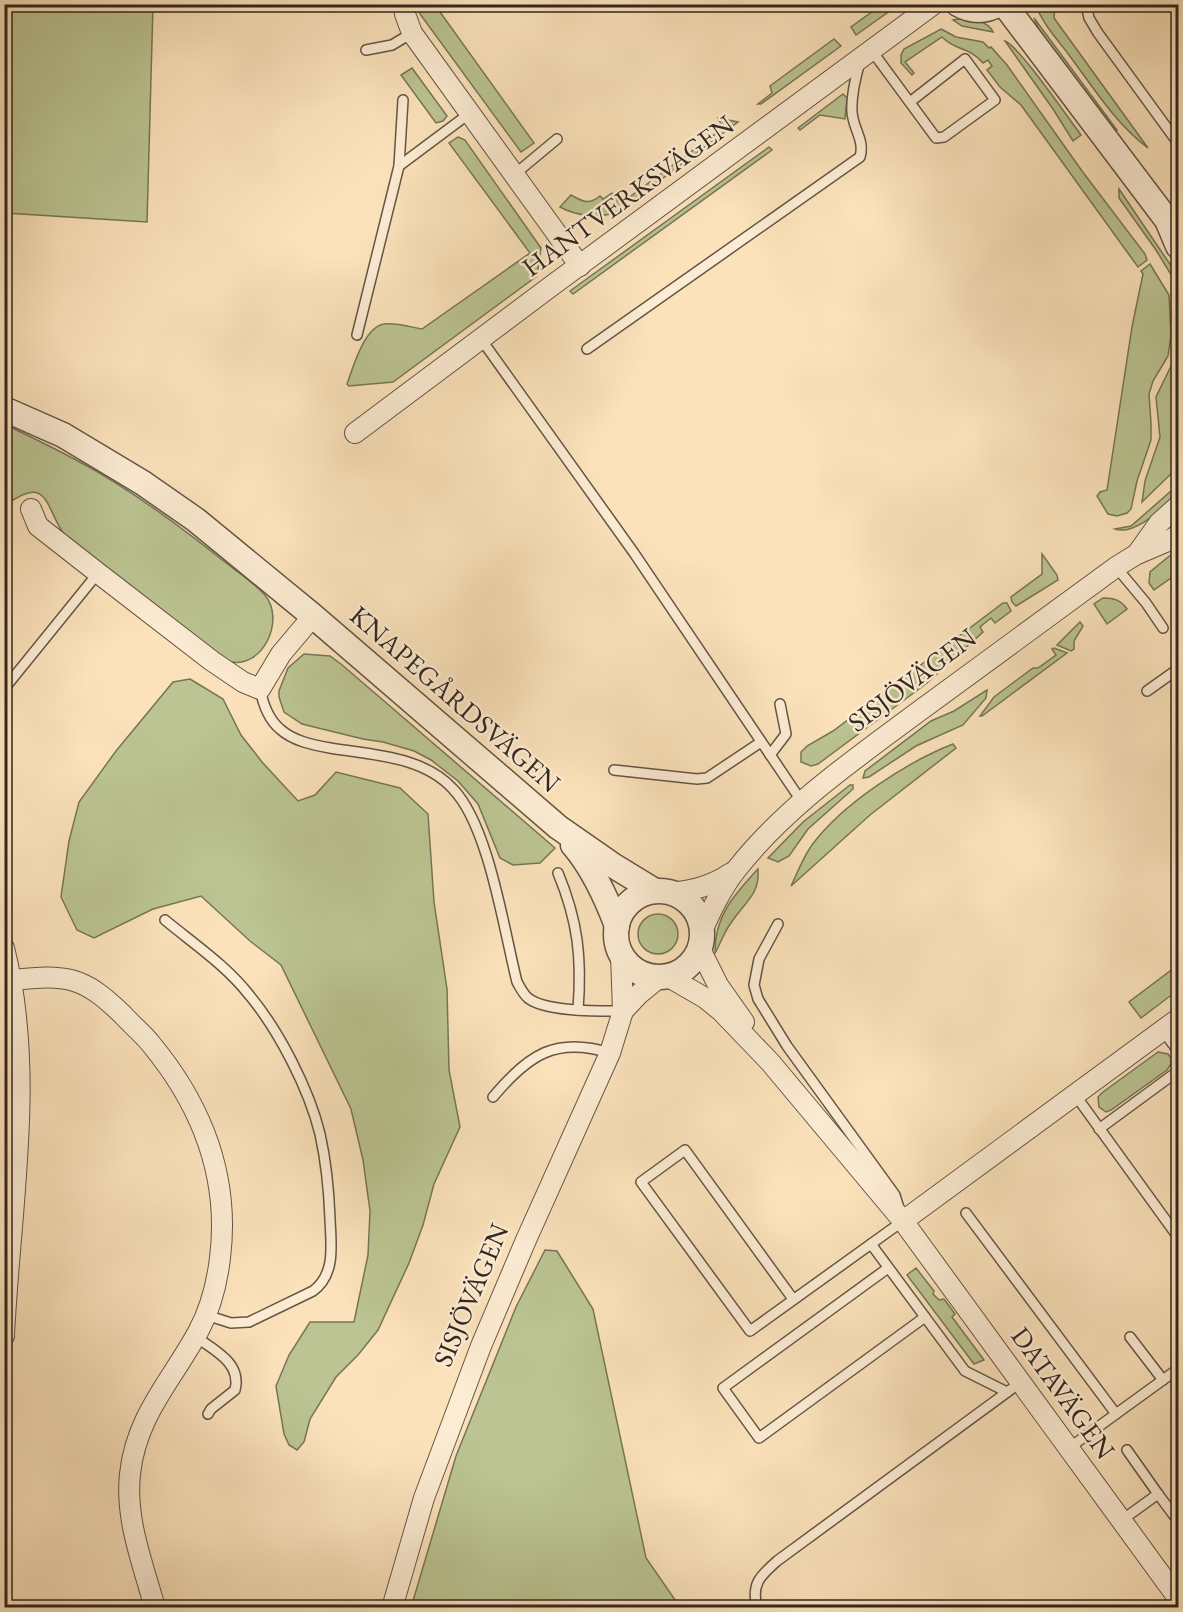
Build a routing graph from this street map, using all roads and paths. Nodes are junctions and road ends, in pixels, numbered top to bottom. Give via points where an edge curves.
1 (404, 4) edge
2 (934, 4) edge
3 (958, 4) edge
4 (999, 4) edge
5 (1004, 4) edge
6 (1086, 4) edge
7 (412, 33) junction
8 (366, 50) dead end
9 (866, 55) junction
10 (403, 100) dead end
11 (910, 102) junction
12 (470, 113) junction
13 (557, 139) dead end
14 (1179, 143) edge
15 (399, 165) junction
16 (515, 174) junction
17 (1173, 225) edge
18 (1179, 246) edge
19 (580, 266) junction
20 (357, 335) dead end
21 (481, 339) junction
22 (587, 349) dead end
23 (4, 409) edge
24 (355, 433) dead end
25 (1179, 506) edge
26 (31, 509) dead end
27 (1179, 535) edge
28 (1137, 554) junction
29 (1116, 567) junction
30 (99, 573) junction
31 (312, 616) junction
32 (1163, 627) dead end
33 (1179, 669) edge
34 (4, 689) edge
35 (260, 689) junction
36 (1147, 691) dead end
37 (780, 704) dead end
38 (761, 742) junction
39 (770, 755) junction
40 (614, 770) dead end
41 (802, 802) junction
42 (558, 827) junction
43 (736, 870) junction
44 (558, 873) dead end
45 (663, 892) junction
46 (165, 920) dead end
47 (778, 924) dead end
48 (617, 926) junction
49 (700, 940) junction
50 (4, 948) edge
51 (621, 955) junction
52 (664, 976) junction
53 (12, 980) junction
54 (578, 1010) junction
55 (623, 1011) junction
56 (1171, 1025) edge
57 (1179, 1052) edge
58 (610, 1053) junction
59 (770, 1062) junction
60 (1179, 1071) edge
61 (1076, 1096) junction
62 (494, 1097) dead end
63 (1099, 1129) junction
64 (966, 1213) dead end
65 (903, 1221) junction
66 (1179, 1237) edge
67 (871, 1244) junction
68 (888, 1268) junction
69 (793, 1299) junction
70 (206, 1315) junction
71 (925, 1317) junction
72 (4, 1336) edge
73 (196, 1337) junction
74 (1130, 1337) dead end
75 (1179, 1369) edge
76 (1163, 1380) junction
77 (1014, 1387) junction
78 (208, 1414) dead end
79 (1116, 1414) junction
80 (1069, 1448) junction
81 (1127, 1450) dead end
82 (1158, 1494) junction
83 (1122, 1520) junction
84 (1179, 1521) edge
85 (1179, 1598) edge
86 (155, 1608) edge
87 (392, 1608) edge
88 (757, 1608) edge

1 - 7 street
2 - 9 street, HANTVERKSVÄGEN
3 - 4 street via 979,11
5 - 17 street
6 - 14 lane via 1098,33
7 - 8 lane via 392,45
7 - 12 street
9 - 11 lane
9 - 19 street, HANTVERKSVÄGEN
9 - 22 lane via 854,85 852,112 860,136 860,157
10 - 15 lane
11 - 11 lane via 964,59 995,100 945,137 936,138
12 - 15 lane
12 - 16 street
13 - 16 lane
15 - 20 lane
16 - 19 street
17 - 18 street
19 - 21 street, HANTVERKSVÄGEN
21 - 24 street, HANTVERKSVÄGEN
21 - 38 lane via 634,553
23 - 31 street, KNAPEGÅRDSVÄGEN via 63,435 143,483 196,520
25 - 28 street, SISJÖVÄGEN via 1159,523
26 - 30 street via 38,526
27 - 28 street, SISJÖVÄGEN
28 - 29 street, SISJÖVÄGEN
29 - 32 lane
29 - 41 street, SISJÖVÄGEN
30 - 34 lane
30 - 35 street via 212,661
31 - 35 street, KNAPEGÅRDSVÄGEN via 280,654
31 - 42 street, KNAPEGÅRDSVÄGEN
33 - 36 lane
35 - 54 lane via 272,721 291,736 313,745 417,764 454,789 478,833 517,982 530,1000
37 - 39 lane via 786,734
38 - 39 lane
38 - 40 lane via 707,778
39 - 41 lane
41 - 43 street, SISJÖVÄGEN
42 - 45 street, KNAPEGÅRDSVÄGEN via 614,866
42 - 48 street, KNAPEGÅRDSVÄGEN via 594,875
43 - 45 street, SISJÖVÄGEN via 693,891
43 - 49 street, SISJÖVÄGEN via 720,894
44 - 54 lane via 576,925 581,971
45 - 48 street, SISJÖVÄGEN via 640,896 627,905
45 - 49 street via 691,905 698,918
46 - 70 lane via 250,996 280,1040 319,1132 327,1172 331,1253 324,1281 314,1291 249,1322 231,1323
47 - 65 lane via 759,959 754,985 758,999 787,1046 895,1195
48 - 51 street, SISJÖVÄGEN via 616,941
49 - 52 street, SISJÖVÄGEN via 685,968
49 - 59 street, DATAVÄGEN via 718,985
50 - 53 street
51 - 52 street via 635,970
51 - 55 street, SISJÖVÄGEN
52 - 55 street, SISJÖVÄGEN
52 - 59 street, DATAVÄGEN via 721,1011
53 - 70 street via 63,977 97,992 149,1041 174,1072 211,1148 220,1189 224,1231 218,1274
53 - 72 street via 20,1063 18,1158
54 - 55 lane
55 - 58 street, SISJÖVÄGEN
56 - 57 lane
56 - 61 street
58 - 62 lane via 592,1047 554,1048 518,1070
58 - 87 street, SISJÖVÄGEN via 481,1346 424,1498
59 - 65 street, DATAVÄGEN
60 - 63 lane
61 - 63 lane
61 - 65 street
63 - 66 lane
64 - 79 lane
65 - 67 lane
65 - 77 street, DATAVÄGEN
67 - 68 lane
67 - 69 lane
68 - 71 lane
68 - 71 lane via 723,1388 759,1438
69 - 69 lane via 750,1331 641,1182 685,1150
70 - 73 street
71 - 77 lane via 965,1371
73 - 78 lane via 224,1357 237,1378 231,1395
73 - 86 street via 155,1399 130,1474 135,1539
74 - 76 lane
75 - 76 lane
76 - 79 lane
77 - 80 street, DATAVÄGEN
77 - 88 lane via 763,1573 755,1586
79 - 80 lane
80 - 83 street, DATAVÄGEN
81 - 82 lane
82 - 83 lane
82 - 84 lane
83 - 85 street, DATAVÄGEN

